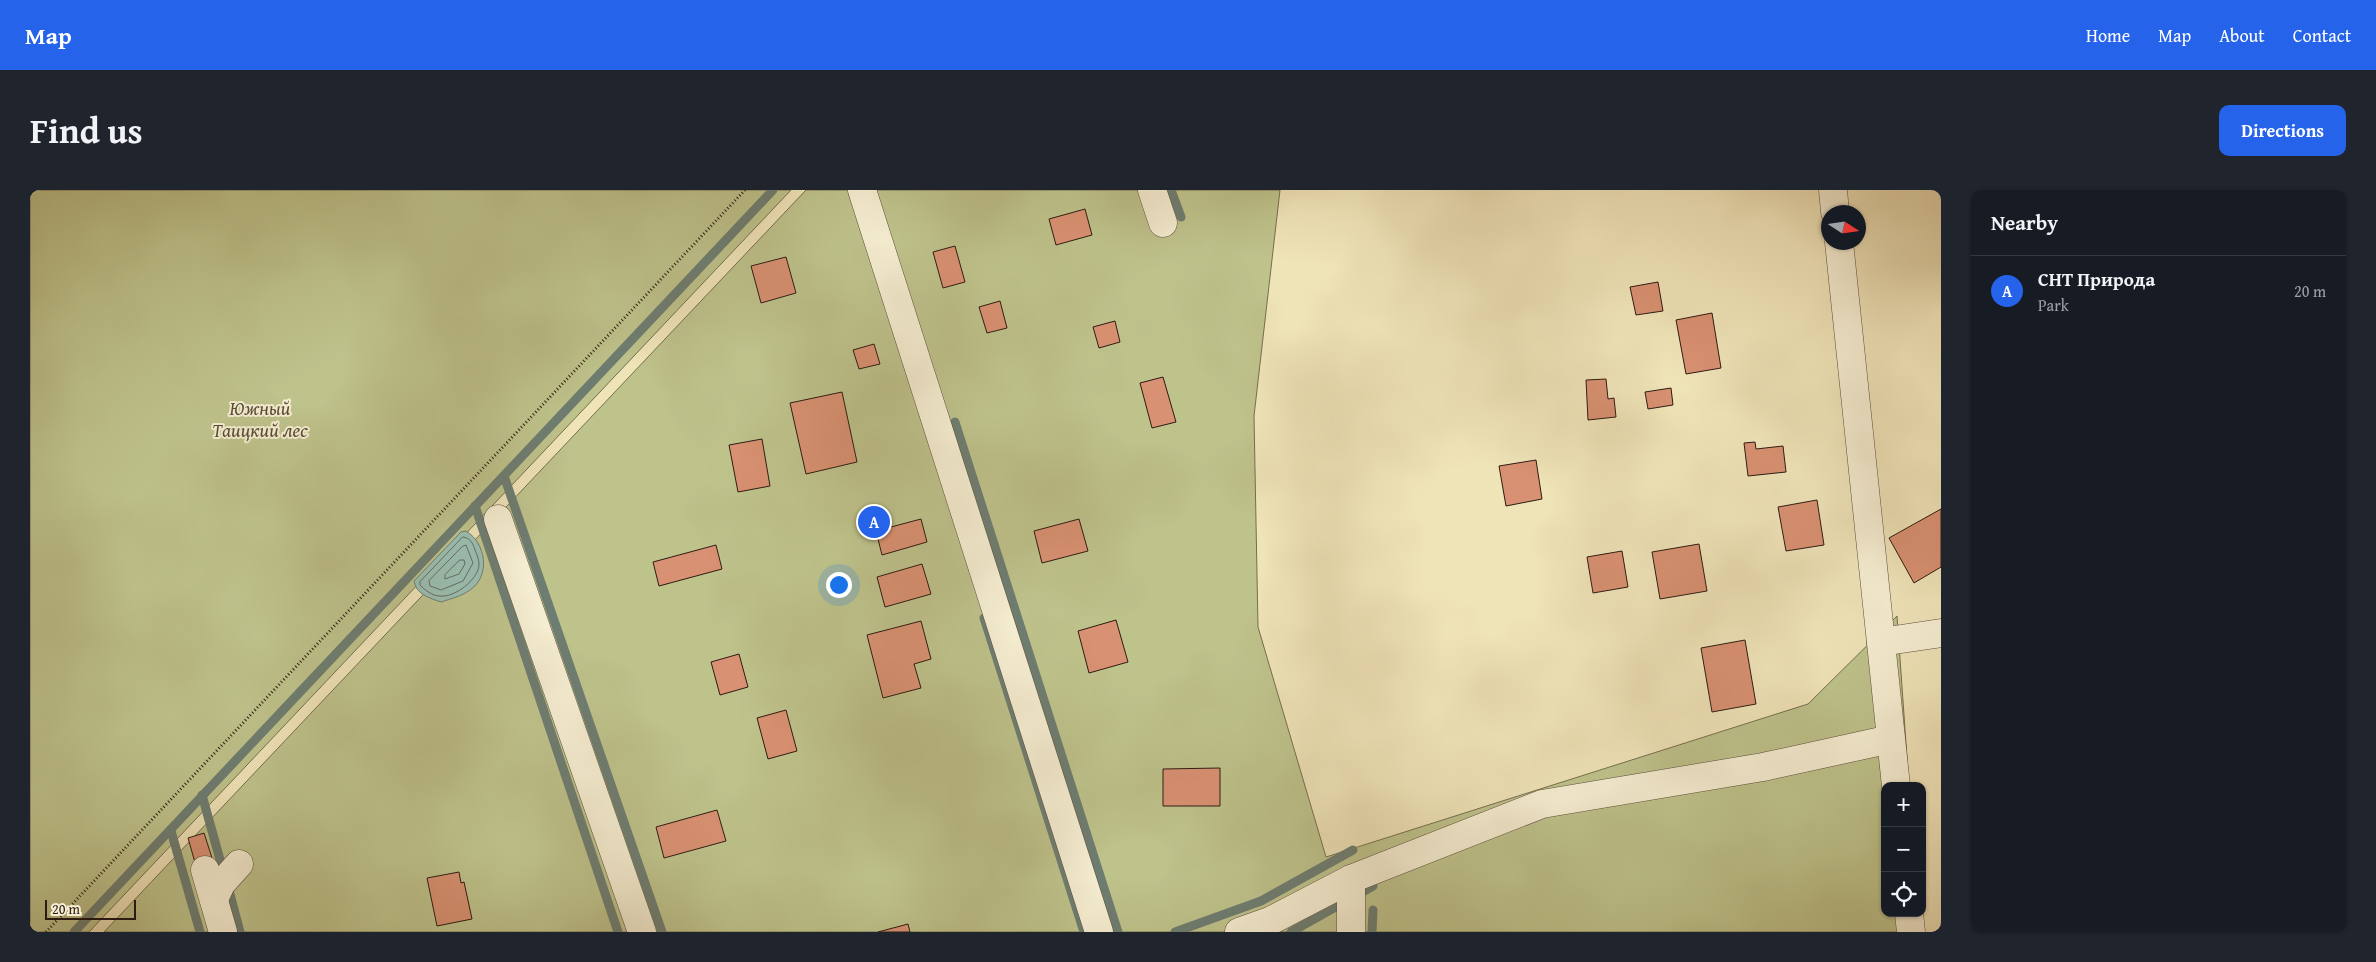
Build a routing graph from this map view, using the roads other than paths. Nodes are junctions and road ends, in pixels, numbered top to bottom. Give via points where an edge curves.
1 (862, 190) edge
2 (1152, 190) edge
3 (1833, 190) edge
4 (1835, 205) edge
5 (1162, 223) dead end
6 (1840, 250) edge
7 (498, 519) dead end
8 (1941, 633) edge
9 (1881, 642) junction
10 (1891, 739) junction
11 (1896, 782) edge
12 (239, 864) dead end
13 (205, 870) dead end
14 (1351, 880) junction
15 (214, 899) junction
16 (1909, 917) edge
17 (224, 932) edge
18 (642, 932) edge
19 (1099, 932) edge
20 (1239, 932) edge
21 (1351, 932) edge
22 (1911, 932) edge

1 - 19 street
2 - 5 street
3 - 4 street
6 - 9 street
7 - 18 street
8 - 9 street
9 - 10 street
10 - 11 street
10 - 14 street via 1763,767 1542,804
12 - 15 street via 221,884
13 - 15 street
14 - 20 street via 1270,921
14 - 21 street
15 - 17 street
16 - 22 street

